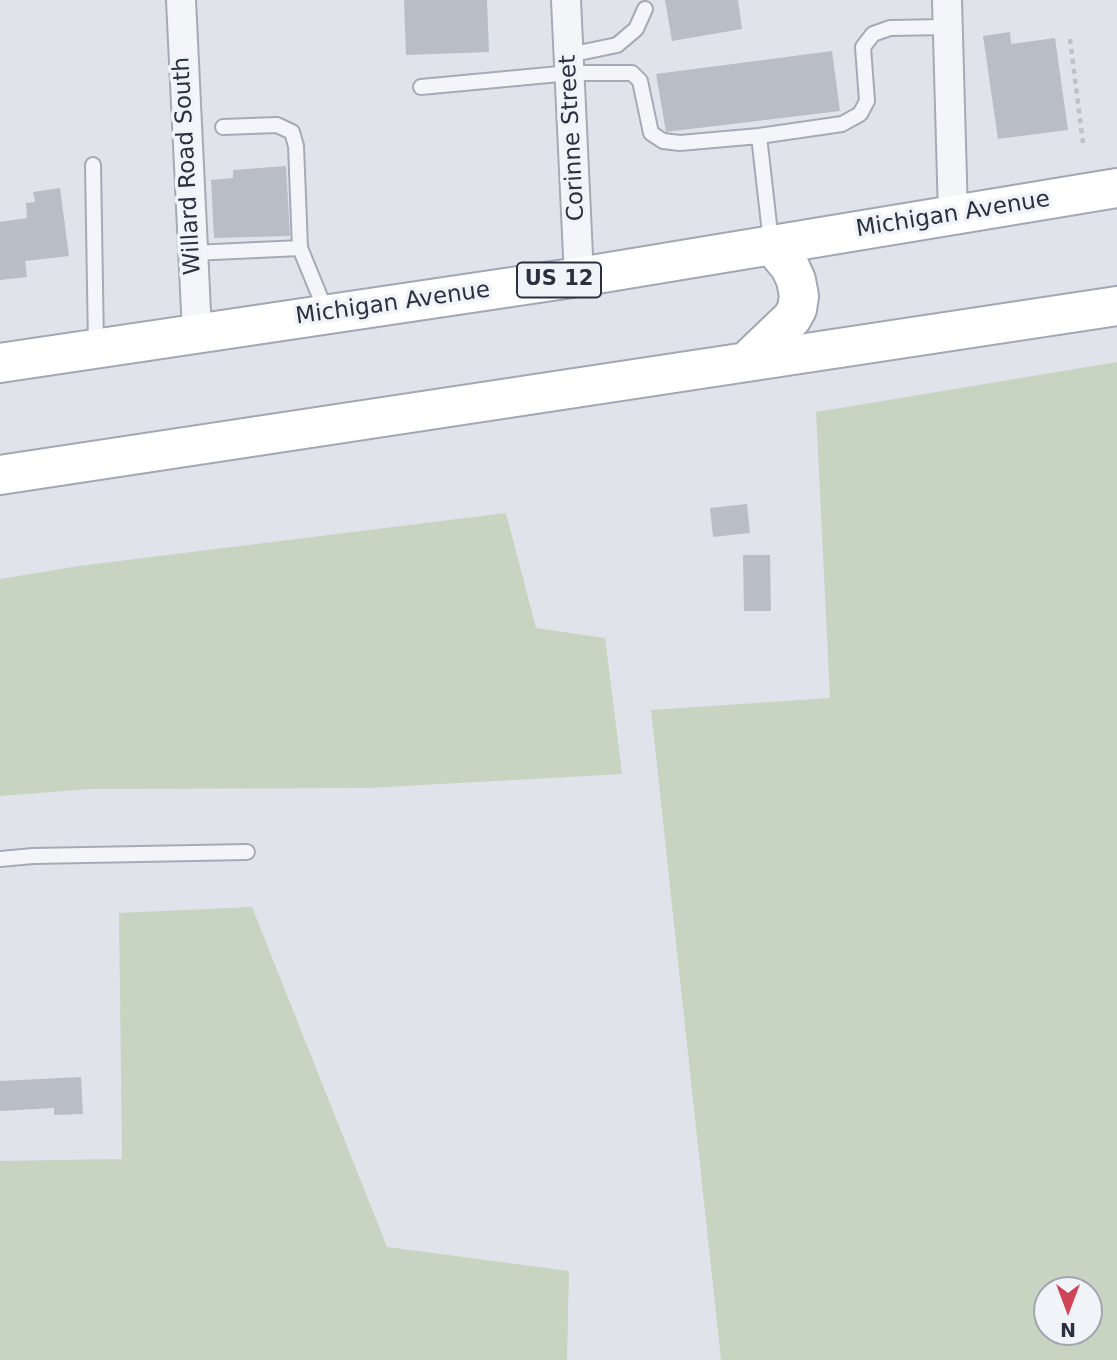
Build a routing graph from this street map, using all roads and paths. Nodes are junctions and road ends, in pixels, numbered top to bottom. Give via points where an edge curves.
1 (181, 0) edge
2 (566, 0) edge
3 (645, 9) dead end
4 (946, 14) edge
5 (1070, 39) dead end
6 (570, 64) junction
7 (421, 87) dead end
8 (223, 128) dead end
9 (759, 136) junction
10 (1083, 143) dead end
11 (93, 164) dead end
12 (1117, 188) edge
13 (953, 215) junction
14 (771, 244) junction
15 (300, 248) junction
16 (193, 253) junction
17 (579, 277) junction
18 (1117, 306) edge
19 (327, 315) junction
20 (197, 332) junction
21 (96, 347) junction
22 (746, 362) junction
23 (0, 363) edge
24 (0, 475) edge
25 (247, 852) dead end
26 (0, 859) edge

1 - 16 street, Willard Road South
2 - 6 street, Corinne Street
3 - 6 lane via 636,29 617,45
4 - 9 lane via 873,34 863,47 867,100 860,114 842,124
4 - 13 street
5 - 10 path
6 - 7 lane
6 - 9 lane via 632,73 640,81 651,133 663,141
6 - 17 street, Corinne Street
8 - 15 lane via 276,125 292,132
9 - 14 lane
11 - 21 lane
12 - 13 main road, Michigan Avenue / US 12
13 - 14 main road, Michigan Avenue / US 12
14 - 17 main road, Michigan Avenue / US 12
14 - 22 main road via 796,279 797,309
15 - 16 lane
15 - 19 lane
16 - 20 street, Willard Road South
17 - 19 main road, Michigan Avenue / US 12
18 - 22 main road
19 - 20 main road, Michigan Avenue / US 12
20 - 21 main road, Michigan Avenue / US 12
21 - 23 main road, Michigan Avenue / US 12
22 - 24 main road
25 - 26 lane

